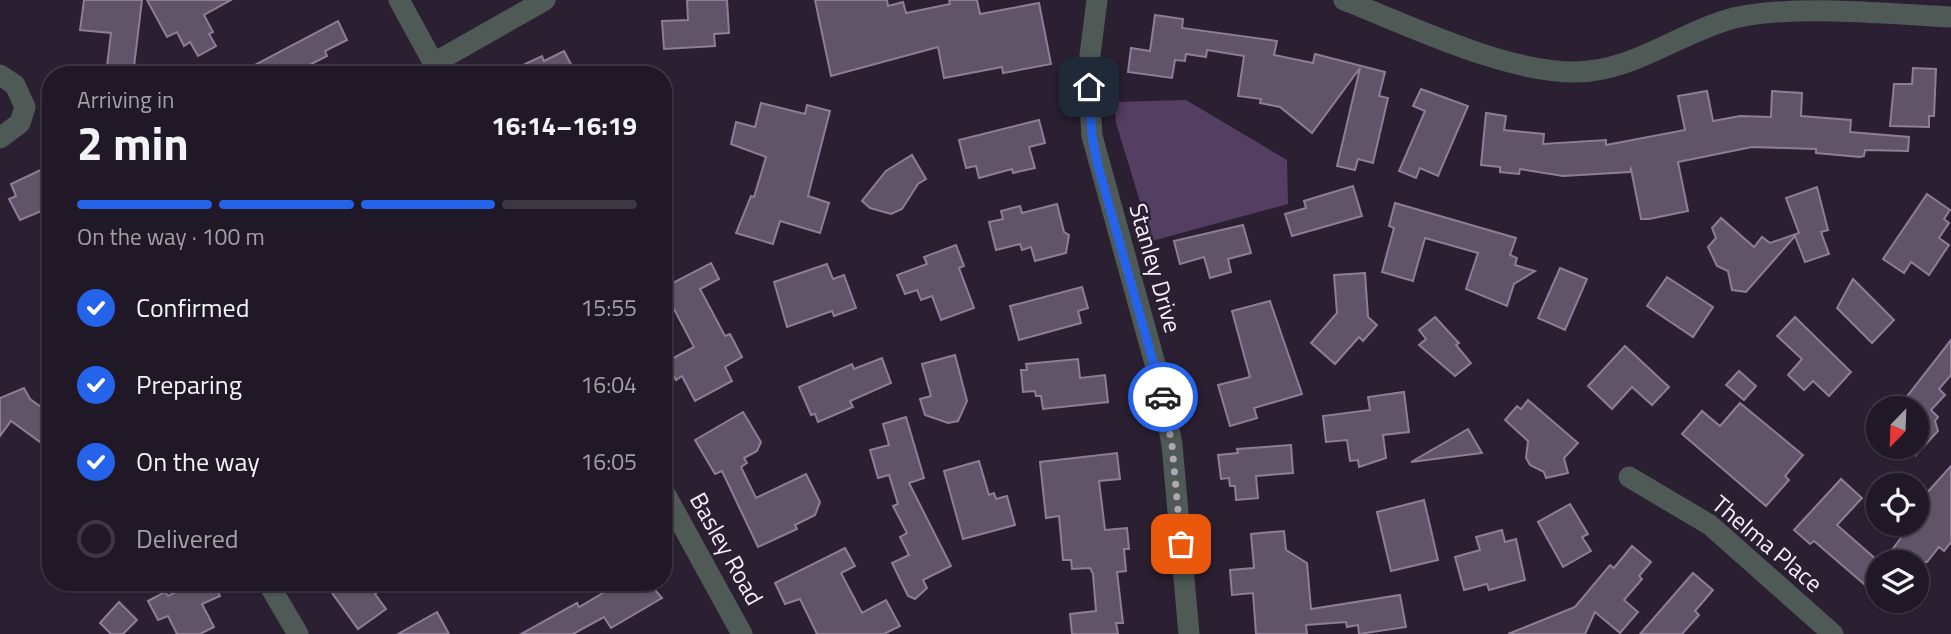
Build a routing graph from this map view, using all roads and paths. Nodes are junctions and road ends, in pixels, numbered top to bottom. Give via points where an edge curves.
1 (399, 0) edge
2 (545, 0) edge
3 (1097, 0) edge
4 (1343, 0) edge
5 (1951, 17) edge
6 (435, 66) edge
7 (442, 66) edge
8 (0, 75) edge
9 (0, 138) edge
10 (1629, 477) dead end
11 (672, 506) edge
12 (273, 591) edge
13 (299, 634) edge
14 (742, 634) edge
15 (1189, 634) edge
16 (1833, 634) edge

1 - 6 street
2 - 7 street
3 - 15 street, Stanley Drive via 1088,71 1092,136 1162,389 1172,445
4 - 5 street via 1528,67 1578,72 1624,64 1708,27 1754,15
8 - 9 street via 15,85 25,107 14,129
10 - 16 street, Thelma Place via 1710,526
11 - 14 street, Basley Road
12 - 13 street

